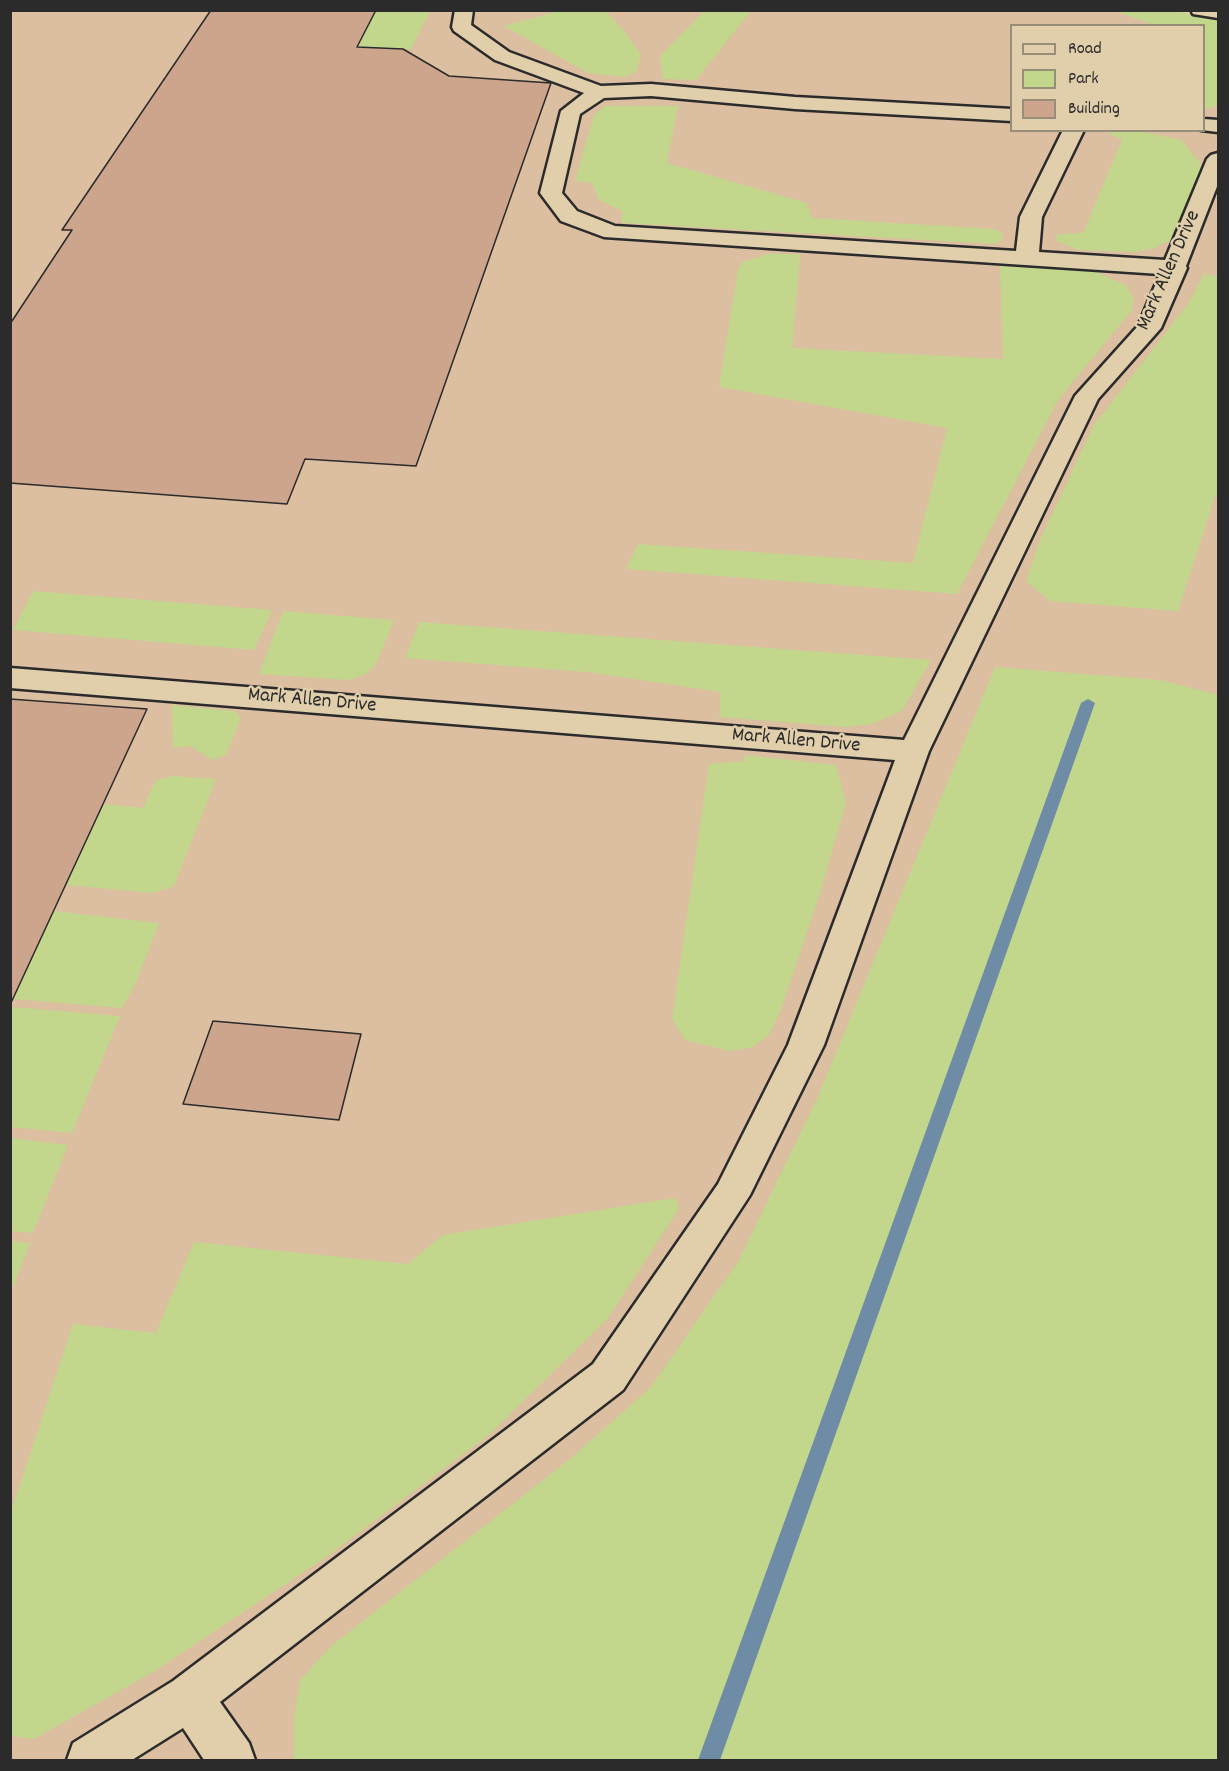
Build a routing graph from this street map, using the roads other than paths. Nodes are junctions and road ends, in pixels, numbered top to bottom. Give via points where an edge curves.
1 (464, 10) edge
2 (1200, 10) edge
3 (1218, 13) edge
4 (599, 92) junction
5 (1010, 115) edge
6 (1073, 132) edge
7 (1218, 159) edge
8 (1027, 257) junction
9 (1176, 268) junction
10 (10, 678) edge
11 (914, 751) junction
12 (189, 1697) junction
13 (90, 1761) edge
14 (232, 1761) edge

1 - 4 lane via 460,27 502,56
2 - 3 lane
4 - 5 lane via 651,90
4 - 8 lane via 571,111 551,193 569,216 612,232
6 - 8 lane via 1031,217
7 - 9 lane, Mark Allen Drive
8 - 9 lane
9 - 11 lane, Mark Allen Drive via 1149,328 1087,396
10 - 11 lane, Mark Allen Drive
11 - 12 lane via 806,1045 731,1195 608,1377
12 - 13 lane
12 - 14 lane

